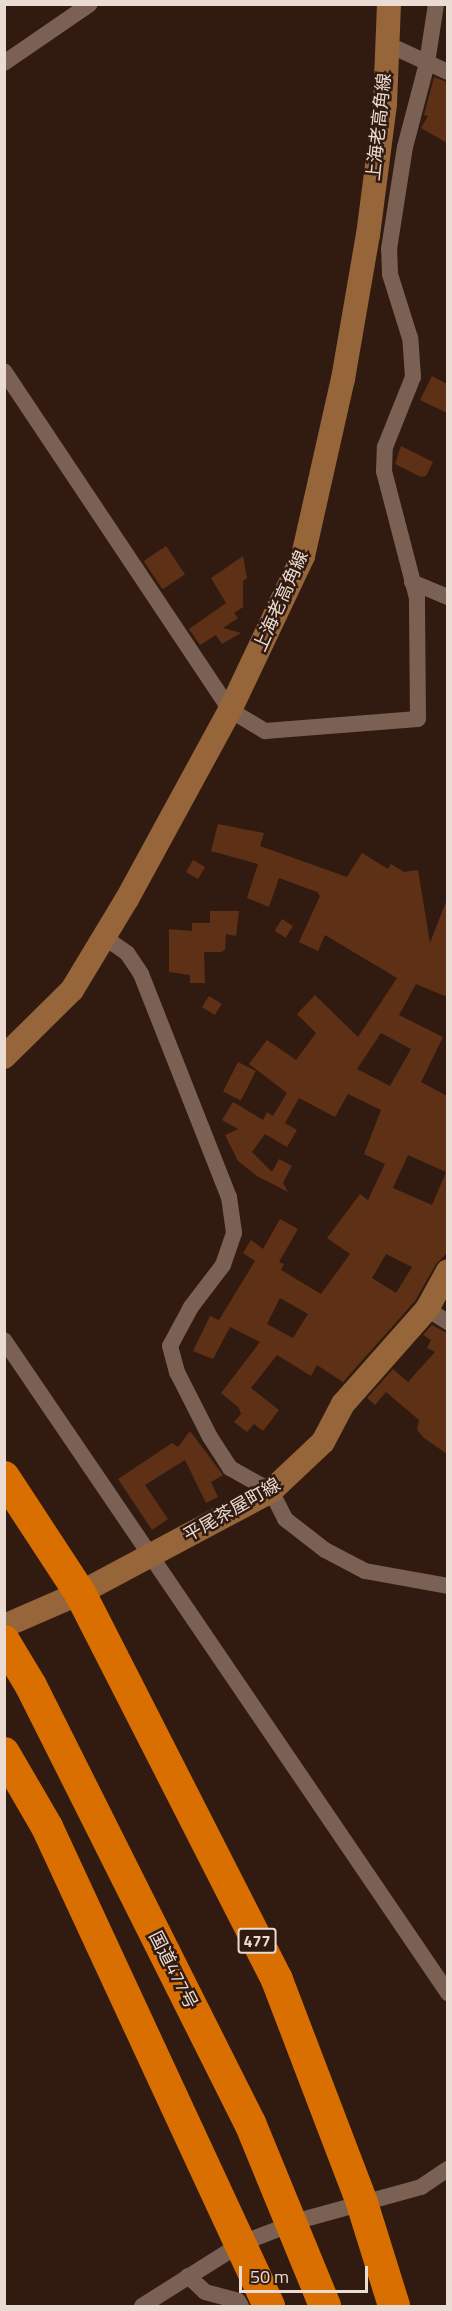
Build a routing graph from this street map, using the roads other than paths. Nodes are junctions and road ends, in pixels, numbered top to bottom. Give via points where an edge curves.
1 (90, 4) edge
2 (389, 4) edge
3 (436, 4) edge
4 (387, 44) junction
5 (4, 63) edge
6 (428, 63) junction
7 (447, 72) edge
8 (4, 371) edge
9 (412, 582) junction
10 (447, 597) edge
11 (230, 711) junction
12 (104, 937) junction
13 (4, 1058) edge
14 (447, 1271) edge
15 (437, 1315) edge
16 (4, 1340) edge
17 (4, 1477) edge
18 (271, 1491) junction
19 (151, 1555) junction
20 (447, 1586) edge
21 (80, 1593) junction
22 (4, 1626) edge
23 (4, 1641) edge
24 (4, 1753) edge
25 (447, 1993) edge
26 (447, 2169) edge
27 (362, 2203) junction
28 (242, 2243) junction
29 (188, 2276) junction
30 (142, 2307) edge
31 (241, 2307) edge
32 (269, 2307) edge
33 (325, 2307) edge
34 (394, 2307) edge

1 - 5 street
2 - 4 main road, 上海老高角線
3 - 6 street
4 - 6 street
4 - 11 main road, 上海老高角線 via 385,104 368,235 314,513 303,556
6 - 7 street
6 - 9 street via 405,147 389,249 390,274 410,338 413,377 385,447 384,471
8 - 11 street
9 - 10 street
9 - 11 street via 417,598 418,719 265,731
11 - 12 main road, 上海老高角線 via 167,831
12 - 13 main road, 上海老高角線 via 72,990
12 - 18 street via 127,953 141,974 229,1197 234,1233 223,1265 191,1306 170,1346 177,1372 230,1468
14 - 15 main road, 平尾茶屋町線
15 - 18 main road, 平尾茶屋町線 via 343,1404 323,1442
16 - 19 street
17 - 21 highway, 477
18 - 19 main road, 平尾茶屋町線
18 - 20 street via 285,1519 325,1551 365,1571
19 - 21 main road, 平尾茶屋町線
19 - 25 street
21 - 22 main road, 平尾茶屋町線
21 - 27 highway, 477 via 277,1980
23 - 33 highway, 国道477号 via 31,1686 250,2123
24 - 28 highway via 47,1827
26 - 27 street via 421,2187
27 - 28 street
27 - 34 highway, 477
28 - 29 street
28 - 32 highway
29 - 30 street
29 - 31 street via 205,2292 238,2301

